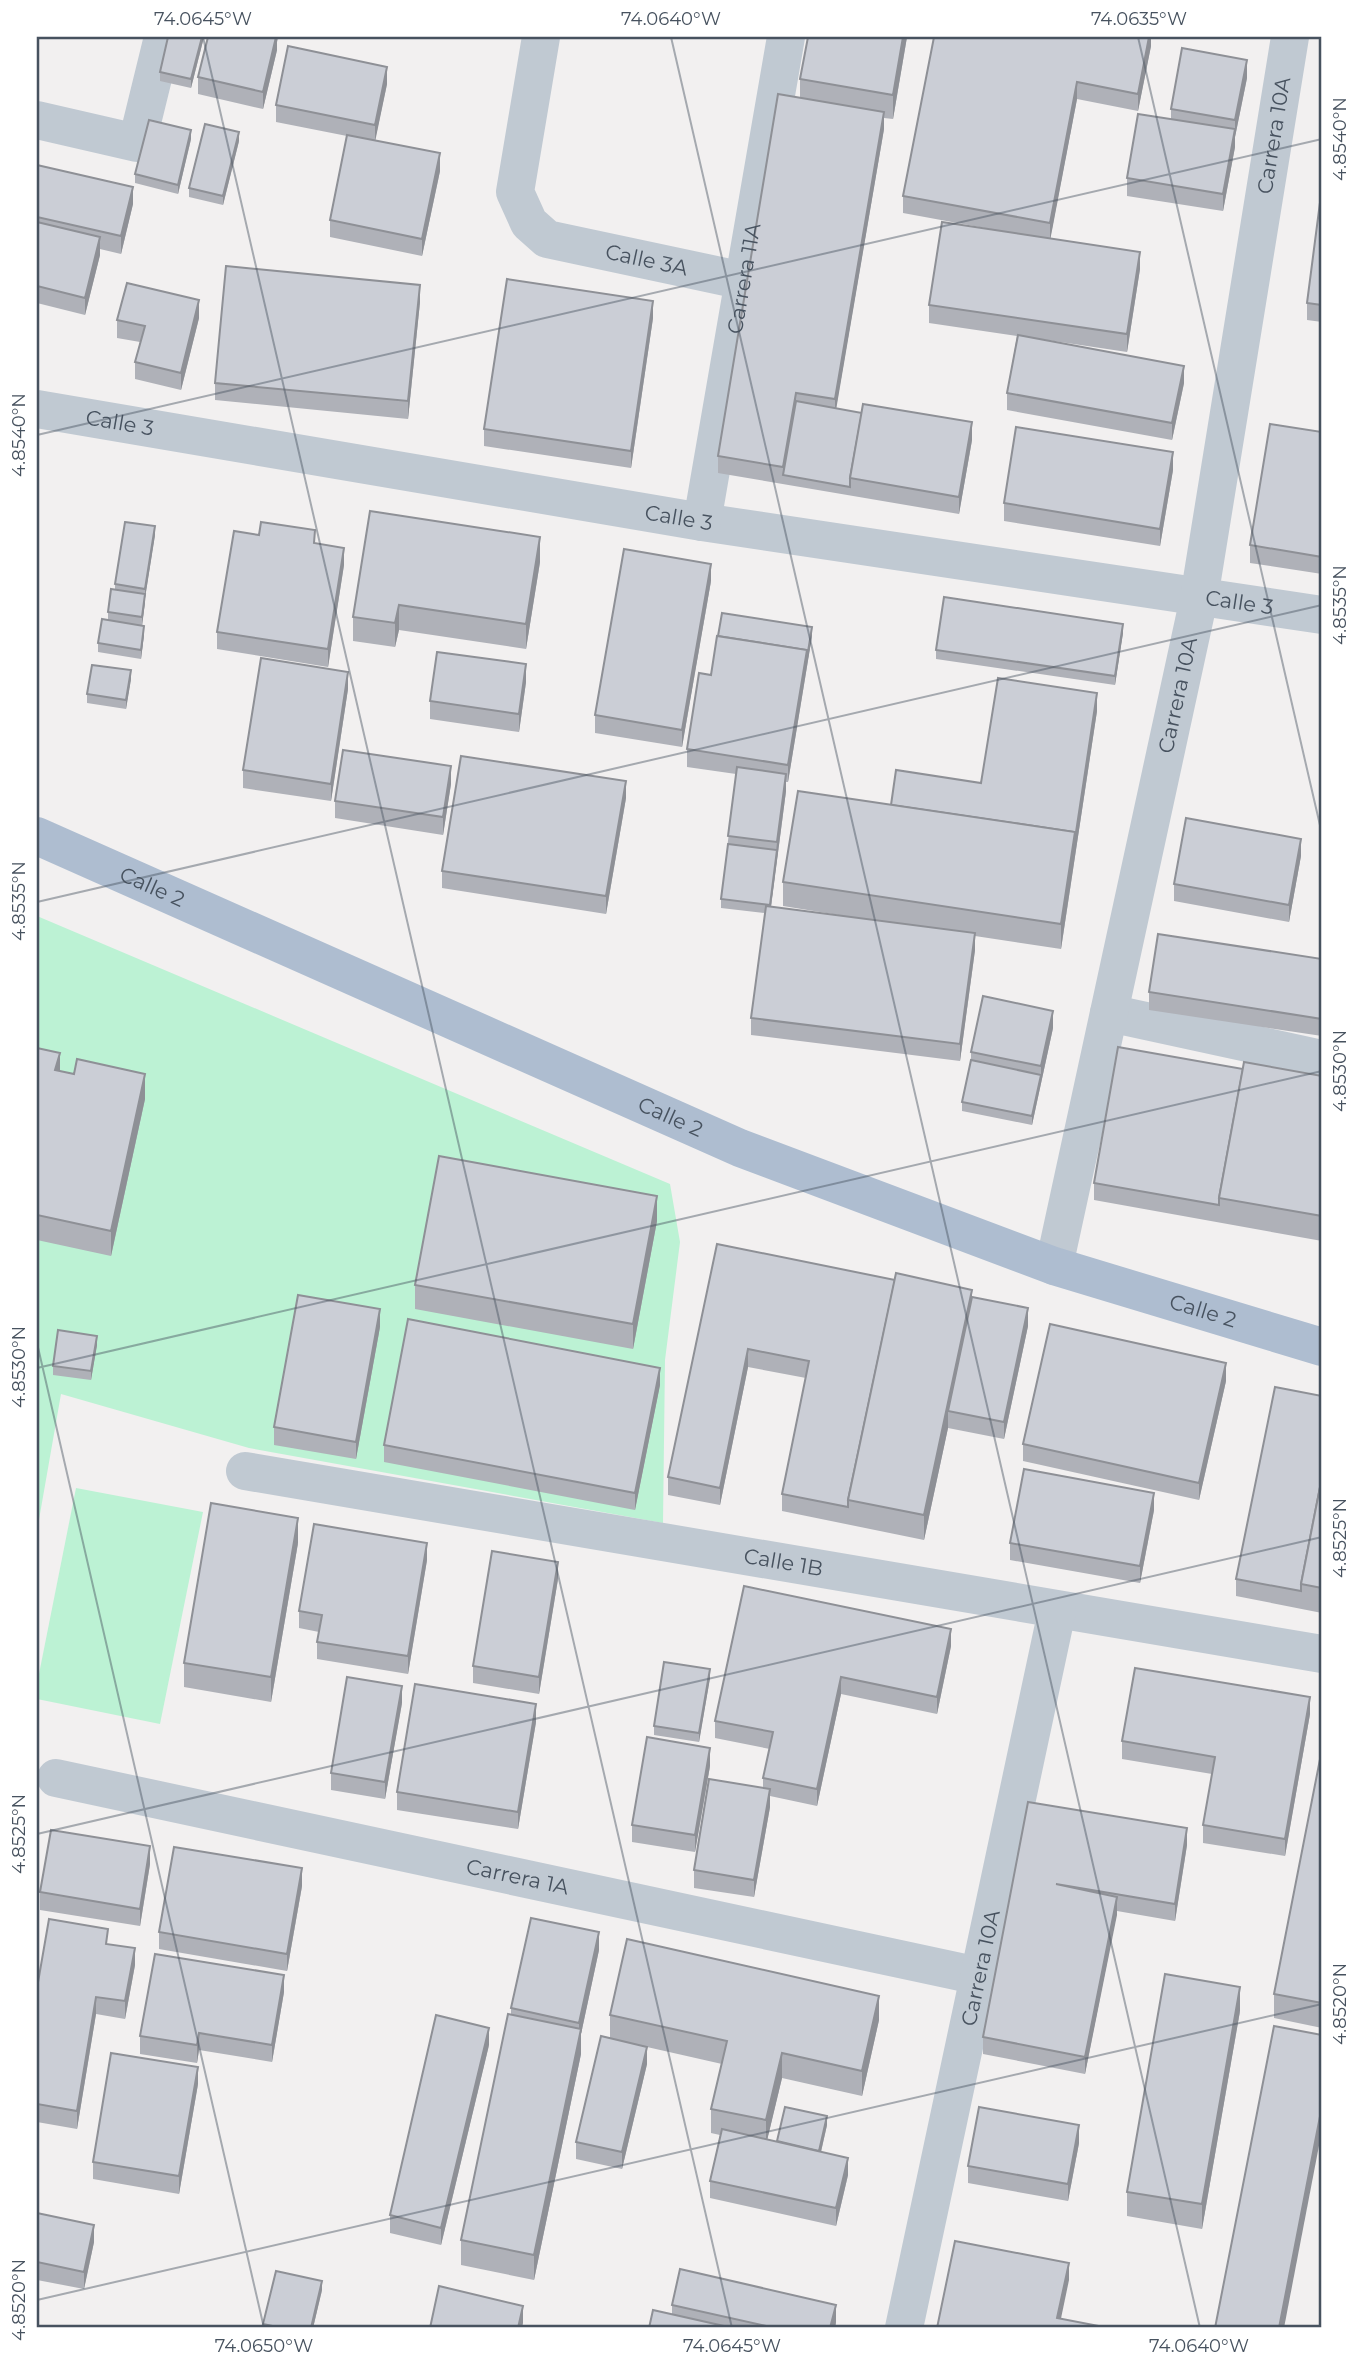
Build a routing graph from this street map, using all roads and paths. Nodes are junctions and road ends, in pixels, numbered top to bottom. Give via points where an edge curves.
1 (163, 37) edge
2 (541, 37) edge
3 (786, 37) edge
4 (1290, 37) edge
5 (37, 120) edge
6 (744, 281) junction
7 (37, 409) edge
8 (702, 522) junction
9 (1199, 598) junction
10 (1322, 615) edge
11 (37, 836) edge
12 (1109, 1013) junction
13 (1322, 1059) edge
14 (1055, 1266) junction
15 (1322, 1347) edge
16 (245, 1471) dead end
17 (1057, 1611) junction
18 (1322, 1654) edge
19 (56, 1777) dead end
20 (979, 1976) junction
21 (904, 2328) edge

1 - 5 street via 137,143
2 - 6 street, Calle 3A via 515,192 529,223 547,239
3 - 6 street, Carrera 11A
4 - 9 street, Carrera 10A
6 - 8 street, Carrera 11A
7 - 8 street, Calle 3
8 - 9 street, Calle 3
9 - 10 street, Calle 3
9 - 12 street, Carrera 10A
11 - 14 main road, Calle 2 via 740,1148
12 - 13 street
12 - 14 street, Carrera 10A
14 - 15 main road, Calle 2
16 - 17 street, Calle 1B
17 - 18 street, Calle 1B
17 - 20 street, Carrera 10A
19 - 20 street, Carrera 1A
20 - 21 street, Carrera 10A

